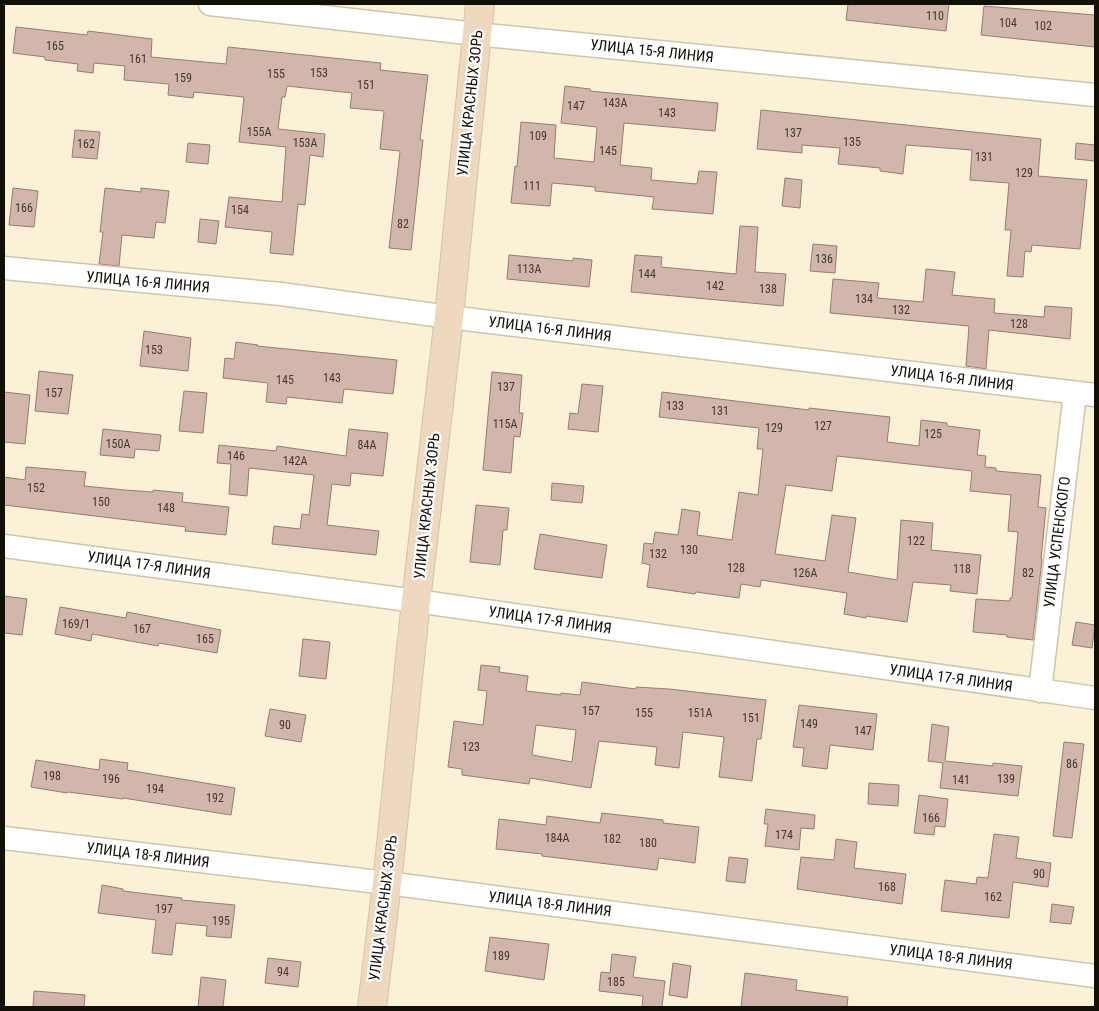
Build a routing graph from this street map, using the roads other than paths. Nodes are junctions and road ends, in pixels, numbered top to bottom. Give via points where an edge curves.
1 (210, 4) edge
2 (480, 4) edge
3 (476, 34) junction
4 (1095, 95) edge
5 (4, 268) edge
6 (448, 317) junction
7 (1085, 394) edge
8 (4, 546) edge
9 (416, 600) junction
10 (1040, 691) junction
11 (1095, 698) edge
12 (4, 838) edge
13 (387, 883) junction
14 (1095, 976) edge
15 (372, 1007) edge

1 - 3 street, УЛИЦА 15-Я ЛИНИЯ
2 - 3 street, УЛИЦА КРАСНЫХ ЗОРЬ
3 - 4 street, УЛИЦА 15-Я ЛИНИЯ
3 - 6 street, УЛИЦА КРАСНЫХ ЗОРЬ
5 - 6 street, УЛИЦА 16-Я ЛИНИЯ via 281,294
6 - 7 street, УЛИЦА 16-Я ЛИНИЯ
6 - 9 street, УЛИЦА КРАСНЫХ ЗОРЬ
7 - 10 street, УЛИЦА УСПЕНСКОГО
8 - 9 street, УЛИЦА 17-Я ЛИНИЯ
9 - 10 street, УЛИЦА 17-Я ЛИНИЯ
9 - 13 street, УЛИЦА КРАСНЫХ ЗОРЬ
10 - 11 street, УЛИЦА 17-Я ЛИНИЯ
12 - 13 street, УЛИЦА 18-Я ЛИНИЯ
13 - 14 street, УЛИЦА 18-Я ЛИНИЯ
13 - 15 street, УЛИЦА КРАСНЫХ ЗОРЬ

